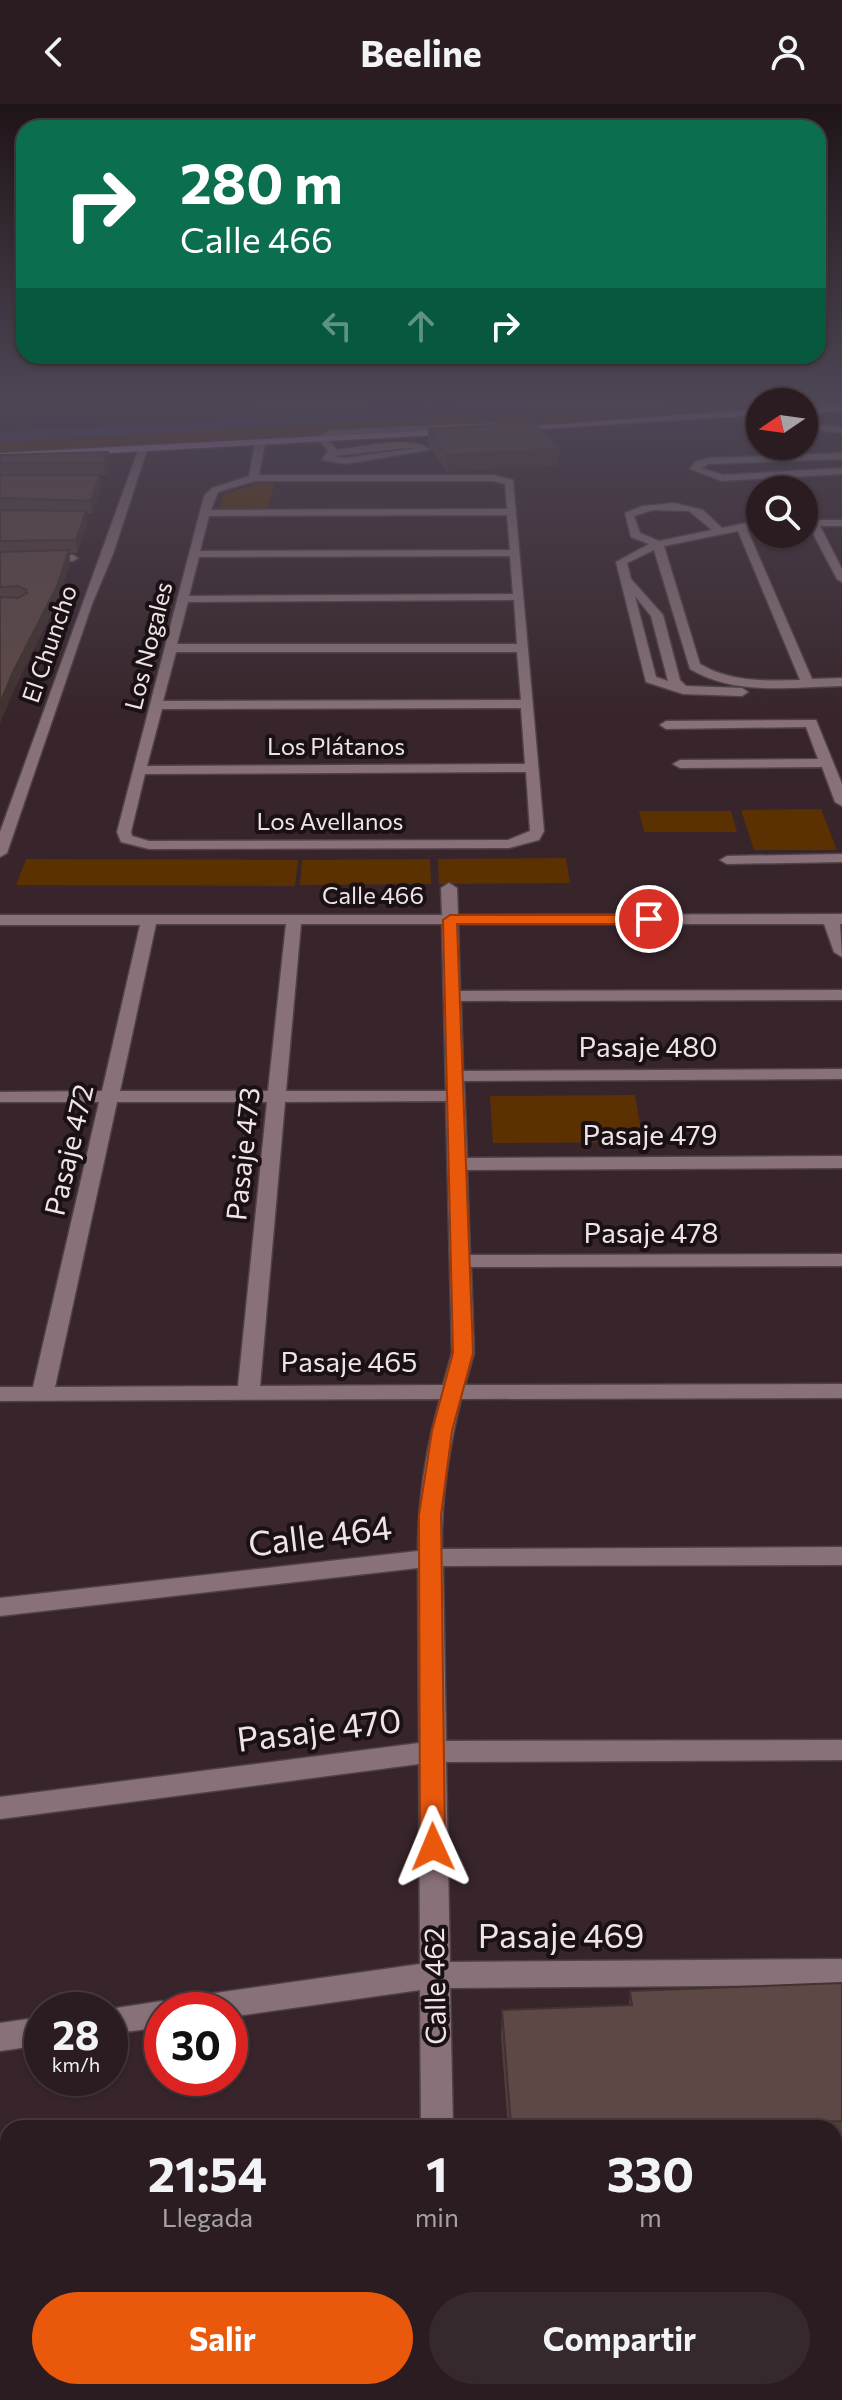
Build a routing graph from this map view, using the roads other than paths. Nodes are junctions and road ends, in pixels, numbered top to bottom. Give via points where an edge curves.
1 (124, 505) edge
2 (208, 505) edge
3 (513, 505) edge
4 (513, 512) junction
5 (205, 513) junction
6 (818, 523) edge
7 (842, 523) edge
8 (746, 525) edge
9 (741, 526) junction
10 (718, 530) junction
11 (818, 538) edge
12 (658, 544) junction
13 (516, 553) junction
14 (195, 554) junction
15 (73, 558) edge
16 (0, 559) edge
17 (624, 576) junction
18 (842, 579) edge
19 (672, 592) junction
20 (519, 597) junction
21 (184, 599) junction
22 (657, 615) junction
23 (171, 648) junction
24 (523, 648) junction
25 (807, 682) junction
26 (842, 682) edge
27 (683, 690) junction
28 (842, 691) edge
29 (527, 704) junction
30 (157, 705) junction
31 (666, 725) dead end
32 (827, 763) junction
33 (680, 764) dead end
34 (532, 768) junction
35 (140, 770) junction
36 (842, 802) edge
37 (130, 842) joint
38 (0, 853) edge
39 (842, 858) edge
40 (727, 860) dead end
41 (449, 888) dead end
42 (836, 919) edge
43 (0, 920) edge
44 (149, 920) junction
45 (294, 920) junction
46 (450, 920) junction
47 (842, 952) edge
48 (842, 995) edge
49 (452, 996) junction
50 (842, 1074) edge
51 (455, 1076) junction
52 (109, 1096) junction
53 (277, 1096) junction
54 (455, 1096) junction
55 (0, 1097) edge
56 (842, 1162) edge
57 (457, 1164) junction
58 (842, 1260) edge
59 (460, 1261) junction
60 (842, 1391) edge
61 (453, 1392) junction
62 (43, 1393) junction
63 (248, 1393) junction
64 (0, 1394) edge
65 (842, 1556) edge
66 (429, 1558) junction
67 (0, 1607) edge
68 (842, 1750) edge
69 (431, 1752) junction
70 (0, 1808) edge
71 (842, 1972) edge
72 (434, 1975) junction
73 (248, 2001) edge
74 (24, 2034) edge
75 (0, 2037) edge
76 (437, 2120) edge

1 - 38 street, El Chuncho
2 - 5 street, Los Nogales
3 - 4 street
4 - 5 street
4 - 13 street
5 - 14 street, Los Nogales
6 - 7 street
8 - 9 street
9 - 10 street
9 - 25 street
10 - 12 street
10 - 12 street via 691,508 629,515 635,535
11 - 18 street
12 - 17 street via 621,562
12 - 19 street
13 - 14 street
13 - 20 street
14 - 21 street, Los Nogales
15 - 16 street
17 - 22 street
17 - 27 street via 650,679
19 - 22 street
19 - 25 street via 694,666 705,674 750,682
20 - 21 street
20 - 24 street
21 - 23 street, Los Nogales
22 - 27 street via 674,681
23 - 24 street
23 - 30 street, Los Nogales
24 - 29 street
25 - 26 street
27 - 28 street
29 - 30 street
29 - 34 street
30 - 35 street, Los Nogales
31 - 32 street via 811,723
32 - 33 street
32 - 36 street
34 - 35 street, Los Plátanos
34 - 37 street, Los Avellanos via 537,831 530,840
35 - 37 street, Los Nogales via 124,832
39 - 40 street
41 - 46 street, Calle 462
42 - 46 street, Calle 466
42 - 47 street
43 - 44 street, Calle 466
44 - 45 street, Calle 466
44 - 52 street, Pasaje 472
45 - 46 street, Calle 466
45 - 53 street, Pasaje 473
46 - 49 street, Calle 462
48 - 49 street
49 - 51 street, Calle 462
50 - 51 street, Pasaje 480
51 - 54 street, Calle 462
52 - 53 street
52 - 55 street
52 - 62 street, Pasaje 472
53 - 54 street
53 - 63 street, Pasaje 473
54 - 57 street, Calle 462
56 - 57 street, Pasaje 479
57 - 59 street, Calle 462
58 - 59 street, Pasaje 478
59 - 61 street, Calle 462 via 463,1353
60 - 61 street, Pasaje 465
61 - 63 street, Pasaje 465
61 - 66 street, Calle 462 via 435,1472
62 - 63 street, Pasaje 465
62 - 64 street, Pasaje 465
65 - 66 street, Calle 464
66 - 67 street, Calle 464
66 - 69 street, Calle 462
68 - 69 street, Pasaje 470
69 - 70 street, Pasaje 470
69 - 72 street, Calle 462
71 - 72 street, Pasaje 469
72 - 73 street, Pasaje 469
72 - 76 street, Calle 462
74 - 75 street

